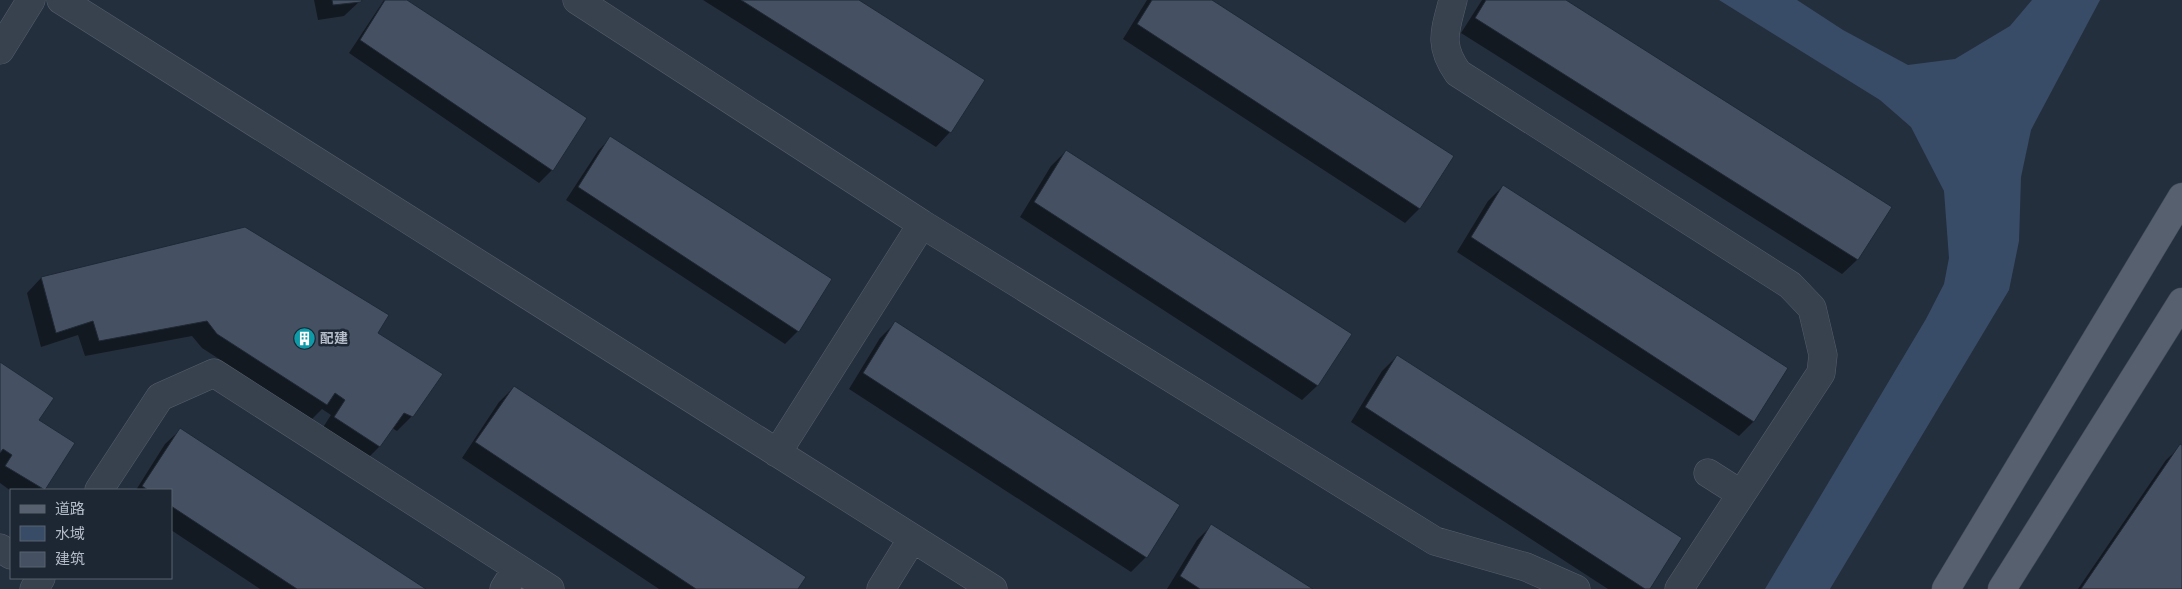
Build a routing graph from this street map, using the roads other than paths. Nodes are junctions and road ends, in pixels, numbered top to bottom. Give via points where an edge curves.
1 (31, 0) edge
2 (61, 0) edge
3 (577, 0) edge
4 (1453, 0) edge
5 (0, 50) edge
6 (2182, 197) edge
7 (922, 224) junction
8 (2182, 302) edge
9 (777, 453) junction
10 (1708, 473) dead end
11 (100, 489) edge
12 (1740, 494) junction
13 (912, 538) junction
14 (510, 579) edge
15 (982, 586) edge
16 (550, 589) edge
17 (881, 589) edge
18 (1576, 589) edge
19 (1679, 589) edge
20 (1946, 589) edge
21 (2002, 589) edge

1 - 5 street
2 - 9 street
3 - 7 street
4 - 12 street via 1444,32 1447,58 1458,73 1790,285 1812,308 1823,355 1821,373
6 - 20 main road
7 - 9 street
7 - 18 street via 1435,541 1526,567
8 - 21 main road
9 - 13 street
10 - 12 street
11 - 14 street via 160,397 214,373
12 - 19 street
13 - 15 street
13 - 17 street
14 - 16 street

